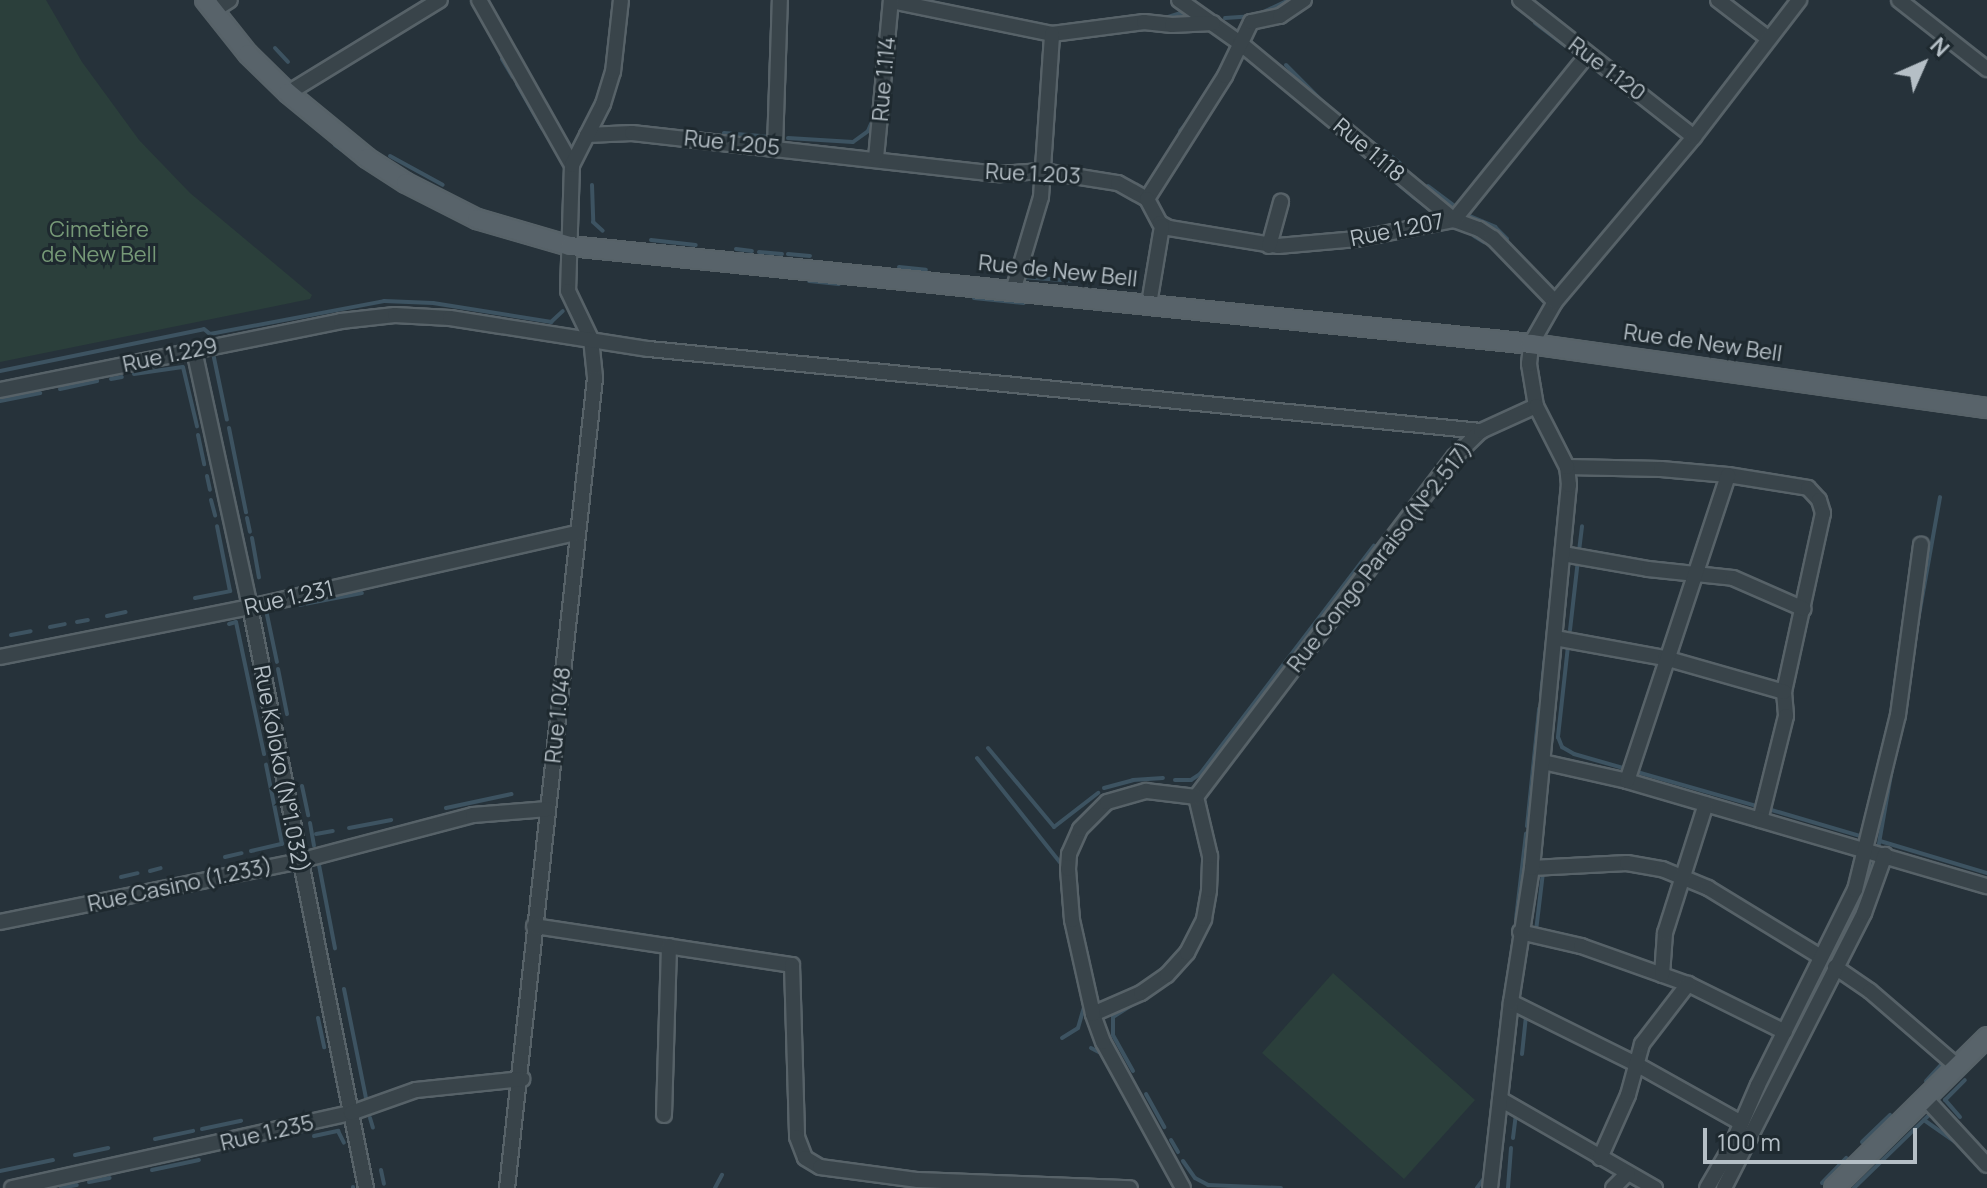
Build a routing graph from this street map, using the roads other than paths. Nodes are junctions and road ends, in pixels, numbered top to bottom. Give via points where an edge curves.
1 (230, 0) edge
2 (440, 0) edge
3 (479, 0) edge
4 (621, 0) edge
5 (780, 0) edge
6 (891, 0) edge
7 (1179, 0) edge
8 (1304, 0) edge
9 (1520, 0) edge
10 (1718, 0) edge
11 (1799, 0) edge
12 (1899, 0) edge
13 (209, 6) edge
14 (1213, 23) junction
15 (1052, 34) junction
16 (1769, 39) junction
17 (1240, 43) junction
18 (1587, 55) junction
19 (1987, 69) edge
20 (288, 93) junction
21 (587, 135) junction
22 (1694, 137) junction
23 (775, 147) junction
24 (876, 158) junction
25 (572, 165) junction
26 (1042, 171) junction
27 (1147, 199) junction
28 (1281, 202) dead end
29 (1454, 220) junction
30 (1162, 226) junction
31 (570, 246) junction
32 (1269, 246) junction
33 (1013, 291) junction
34 (1555, 302) junction
35 (1149, 304) junction
36 (591, 339) junction
37 (1531, 344) junction
38 (194, 350) junction
39 (0, 390) edge
40 (1536, 406) junction
41 (1987, 408) edge
42 (1481, 431) junction
43 (1567, 467) junction
44 (1728, 475) junction
45 (577, 533) junction
46 (1921, 545) dead end
47 (1563, 554) junction
48 (1692, 575) junction
49 (250, 607) junction
50 (1804, 609) junction
51 (1555, 638) junction
52 (0, 657) edge
53 (1665, 658) junction
54 (1784, 692) junction
55 (1543, 762) junction
56 (1627, 781) junction
57 (1196, 797) junction
58 (1706, 804) junction
59 (548, 809) junction
60 (1760, 820) junction
61 (1867, 849) junction
62 (1885, 855) junction
63 (299, 861) junction
64 (1532, 868) junction
65 (1682, 875) junction
66 (1987, 886) edge
67 (0, 922) edge
68 (534, 926) junction
69 (1520, 932) junction
70 (669, 946) junction
71 (1821, 957) junction
72 (1835, 967) junction
73 (1662, 975) junction
74 (1688, 984) junction
75 (1511, 1002) junction
76 (1093, 1014) junction
77 (1785, 1032) junction
78 (1987, 1037) edge
79 (1636, 1064) junction
80 (1957, 1066) junction
81 (522, 1079) junction
82 (1925, 1098) junction
83 (1500, 1099) junction
84 (351, 1113) junction
85 (664, 1115) dead end
86 (1741, 1123) junction
87 (1600, 1158) junction
88 (1987, 1165) edge
89 (1628, 1173) junction
90 (12, 1188) edge
91 (366, 1188) edge
92 (507, 1188) edge
93 (1130, 1188) edge
94 (1183, 1188) edge
95 (1490, 1188) edge
96 (1613, 1188) edge
97 (1655, 1188) edge
98 (1707, 1188) edge
99 (1724, 1188) edge
100 (1834, 1188) edge

1 - 13 street
2 - 20 street
3 - 25 street
4 - 21 street via 613,72
5 - 23 street
6 - 15 street
6 - 24 street, Rue 1.114
7 - 14 street, Rue 1.118
8 - 17 street via 1280,16 1251,22
9 - 18 street, Rue 1.120
10 - 16 street
11 - 16 street
12 - 19 street
13 - 20 main road, Rue de New Bell
14 - 15 street via 1144,22
14 - 17 street, Rue 1.118
15 - 26 street
16 - 22 street
17 - 27 street via 1225,76
17 - 29 street, Rue 1.118
18 - 22 street, Rue 1.120
18 - 29 street, Rue 1.207
20 - 31 main road, Rue de New Bell via 406,183 477,219
21 - 23 street, Rue 1.205 via 632,133
21 - 25 street
22 - 34 street
23 - 24 street, Rue 1.205
24 - 26 street, Rue 1.203 via 1000,174
25 - 31 street, Rue 1.048
26 - 27 street, Rue 1.203 via 1118,183
26 - 33 street via 1038,208
27 - 30 street
28 - 32 street
29 - 32 street, Rue 1.207 via 1357,239
29 - 34 street, Rue 1.118 via 1493,238
30 - 32 street, Rue 1.207
30 - 35 street
31 - 33 main road, Rue de New Bell
31 - 36 street, Rue 1.048 via 568,291
33 - 35 main road, Rue de New Bell
34 - 37 street
35 - 37 main road, Rue de New Bell
36 - 38 street, Rue 1.229 via 395,315
36 - 42 street, Rue 1.229 via 663,351
36 - 45 street, Rue 1.048 via 595,378
37 - 40 street
37 - 41 main road, Rue de New Bell
38 - 39 street, Rue 1.229
38 - 49 street, Rue Koloko (N°1.032)
40 - 42 street, Rue Congo Paraiso(N°2.517)
40 - 43 street
42 - 57 street, Rue Congo Paraiso(N°2.517) via 1454,457
43 - 44 street
43 - 47 street
44 - 48 street
44 - 50 street via 1808,488 1819,500 1823,513
45 - 49 street, Rue 1.231
45 - 59 street, Rue 1.048
46 - 61 street via 1898,715
47 - 48 street
47 - 51 street
48 - 50 street via 1733,578
48 - 53 street
49 - 52 street, Rue 1.231
49 - 63 street, Rue Koloko (N°1.032)
50 - 54 street
51 - 53 street
51 - 55 street
53 - 54 street
53 - 56 street
54 - 60 street via 1786,716
55 - 56 street
55 - 64 street
56 - 58 street
57 - 76 street via 1210,856 1204,919 1187,953 1167,975
57 - 76 street via 1146,791 1107,802 1072,844 1072,920
58 - 60 street
58 - 65 street
59 - 63 street, Rue Casino (1.233) via 473,815
59 - 68 street, Rue 1.048
60 - 61 street
61 - 62 street
61 - 71 street via 1855,890
62 - 66 street
62 - 72 street via 1872,895
63 - 67 street, Rue Casino (1.233)
63 - 84 street, Rue Koloko (N°1.032)
64 - 65 street via 1627,863
64 - 69 street
65 - 71 street
65 - 73 street via 1665,933
68 - 70 street
68 - 81 street, Rue 1.048
69 - 73 street via 1581,946
69 - 75 street
70 - 85 street
70 - 93 street via 792,965 797,1137 805,1158 820,1167 918,1180
71 - 77 street
72 - 80 street
72 - 99 street
73 - 74 street
74 - 77 street
74 - 79 street via 1647,1035
75 - 79 street
75 - 83 street
76 - 94 street
77 - 86 street
78 - 80 main road
79 - 86 street
79 - 87 street
80 - 82 main road
81 - 84 street, Rue 1.235 via 416,1090
81 - 92 street, Rue 1.048
82 - 88 street
82 - 100 main road
83 - 87 street
83 - 95 street
84 - 90 street, Rue 1.235
84 - 91 street, Rue Koloko (N°1.032)
86 - 98 street
87 - 89 street
89 - 96 street
89 - 97 street

